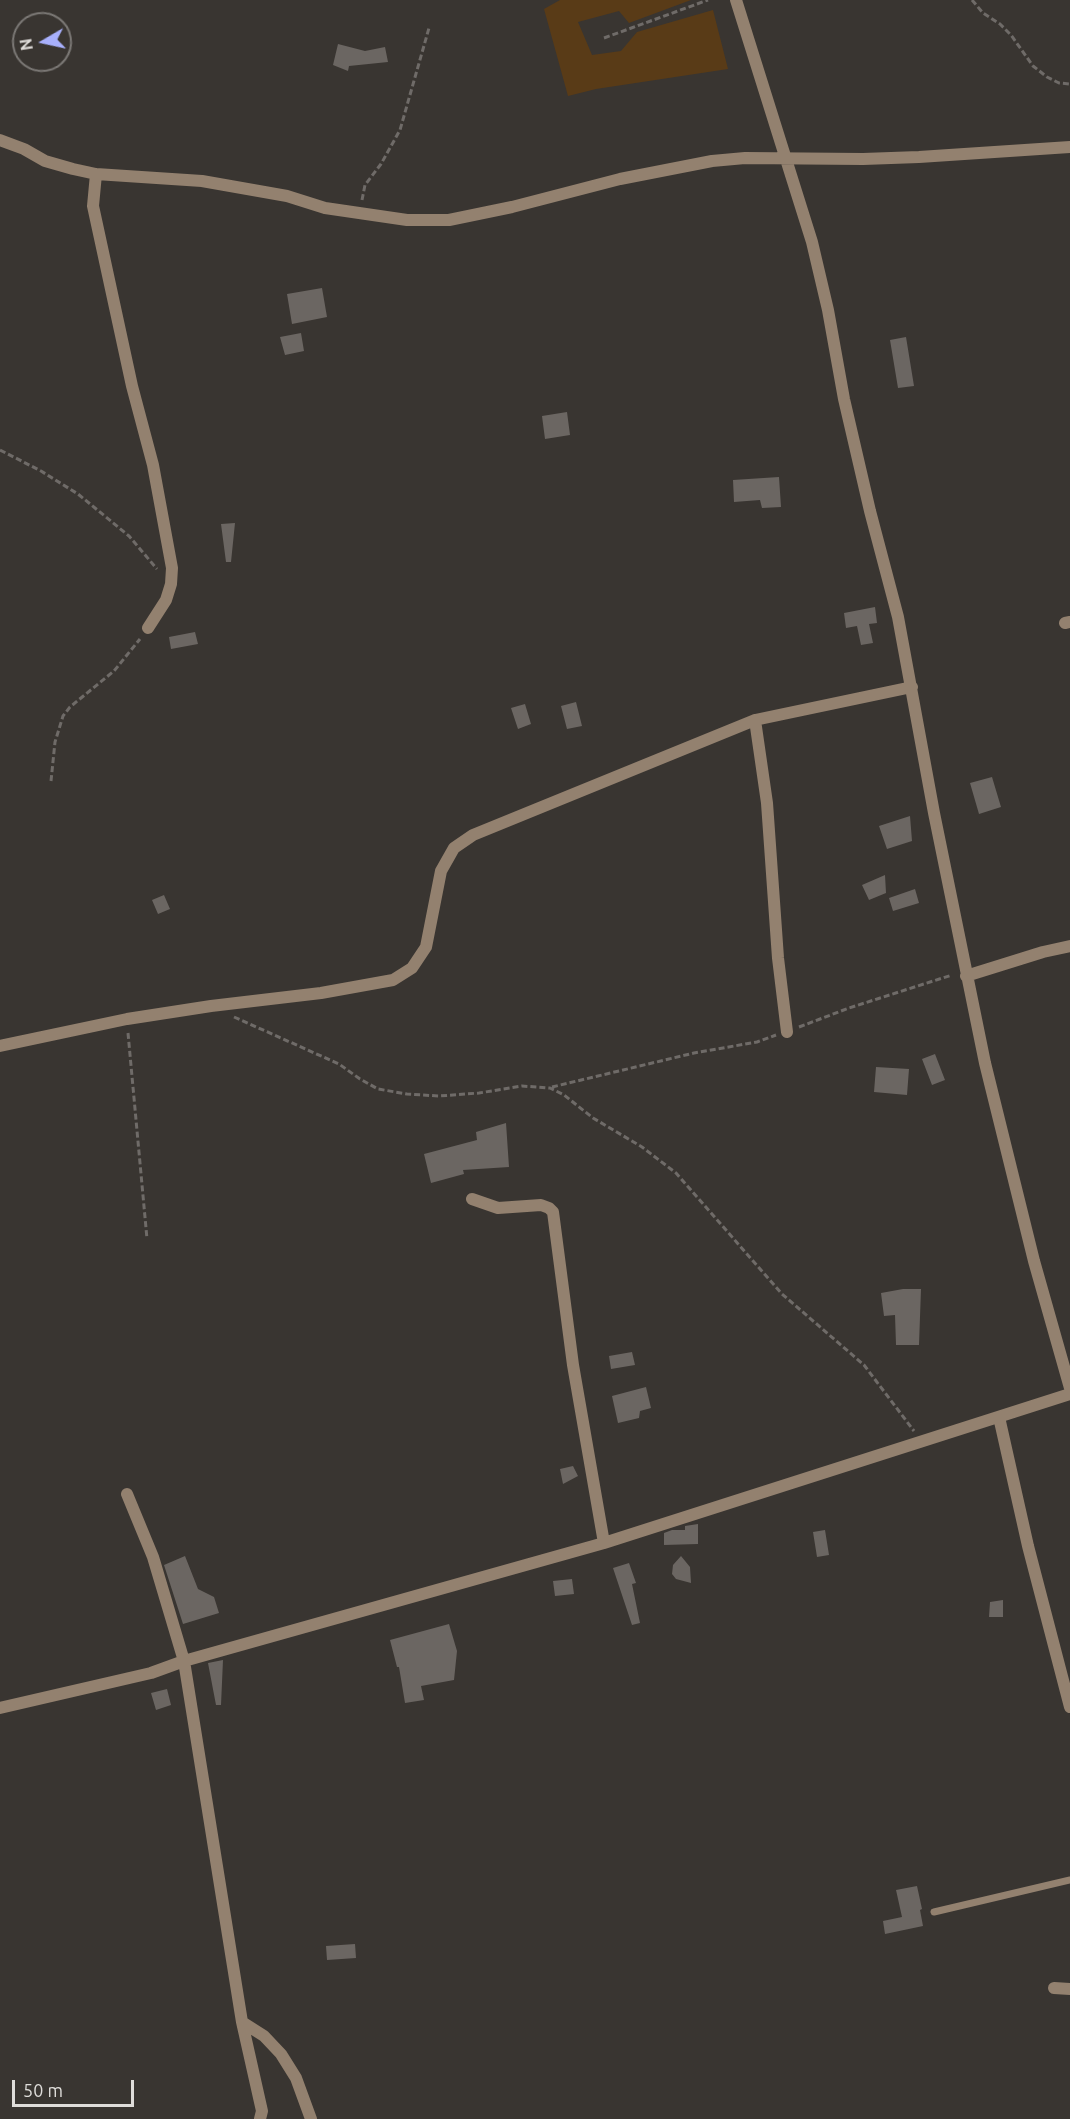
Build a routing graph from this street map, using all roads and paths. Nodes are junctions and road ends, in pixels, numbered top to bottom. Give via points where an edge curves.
1 (708, 0) edge
2 (736, 0) edge
3 (972, 0) edge
4 (429, 28) dead end
5 (604, 38) dead end
6 (1070, 84) edge
7 (0, 140) edge
8 (1070, 147) edge
9 (785, 159) junction
10 (96, 174) junction
11 (362, 214) junction
12 (0, 450) edge
13 (171, 584) junction
14 (148, 628) joint
15 (912, 687) junction
16 (755, 720) junction
17 (51, 781) dead end
18 (1070, 946) edge
19 (965, 973) junction
20 (211, 1005) junction
21 (127, 1019) junction
22 (787, 1032) junction
23 (0, 1046) edge
24 (550, 1088) junction
25 (472, 1199) dead end
26 (147, 1239) dead end
27 (1070, 1388) edge
28 (1070, 1394) edge
29 (999, 1417) junction
30 (922, 1442) junction
31 (127, 1494) dead end
32 (604, 1543) junction
33 (184, 1661) junction
34 (1070, 1707) edge
35 (0, 1708) edge
36 (1070, 1880) edge
37 (934, 1912) dead end
38 (1054, 1988) dead end
39 (1070, 1989) edge
40 (242, 2022) junction
41 (260, 2119) edge
42 (311, 2119) edge

1 - 5 path
2 - 9 street
3 - 6 path via 1011,35 1033,66 1059,83
4 - 11 path via 400,130 365,185
7 - 10 street via 73,170
8 - 9 street via 919,157
9 - 11 street via 745,158 683,166 448,220
9 - 15 street via 812,242 844,399
10 - 11 street via 202,181
10 - 13 street via 93,206 153,465 172,568
12 - 13 path via 78,494 129,536
13 - 14 street
14 - 17 path via 114,671 63,716 55,742
15 - 16 street
15 - 19 street
16 - 20 street via 509,819 454,848 441,871 426,947 412,968 393,980 321,993
16 - 22 street via 767,803
18 - 19 street
19 - 22 path via 849,1008
19 - 27 street via 1034,1261
20 - 21 street
20 - 24 path via 330,1059 378,1089 439,1096 522,1086
21 - 23 street
21 - 26 path
22 - 24 path
24 - 30 path via 676,1173 782,1294 864,1365
25 - 32 street via 498,1208 541,1204 553,1212 573,1365
28 - 29 street
29 - 30 street
29 - 34 street
30 - 32 street
31 - 33 street via 153,1557
32 - 33 street
33 - 35 street via 151,1673
33 - 40 street
36 - 37 lane
38 - 39 street
40 - 41 street via 262,2110
40 - 42 street via 264,2036 281,2054 296,2078

